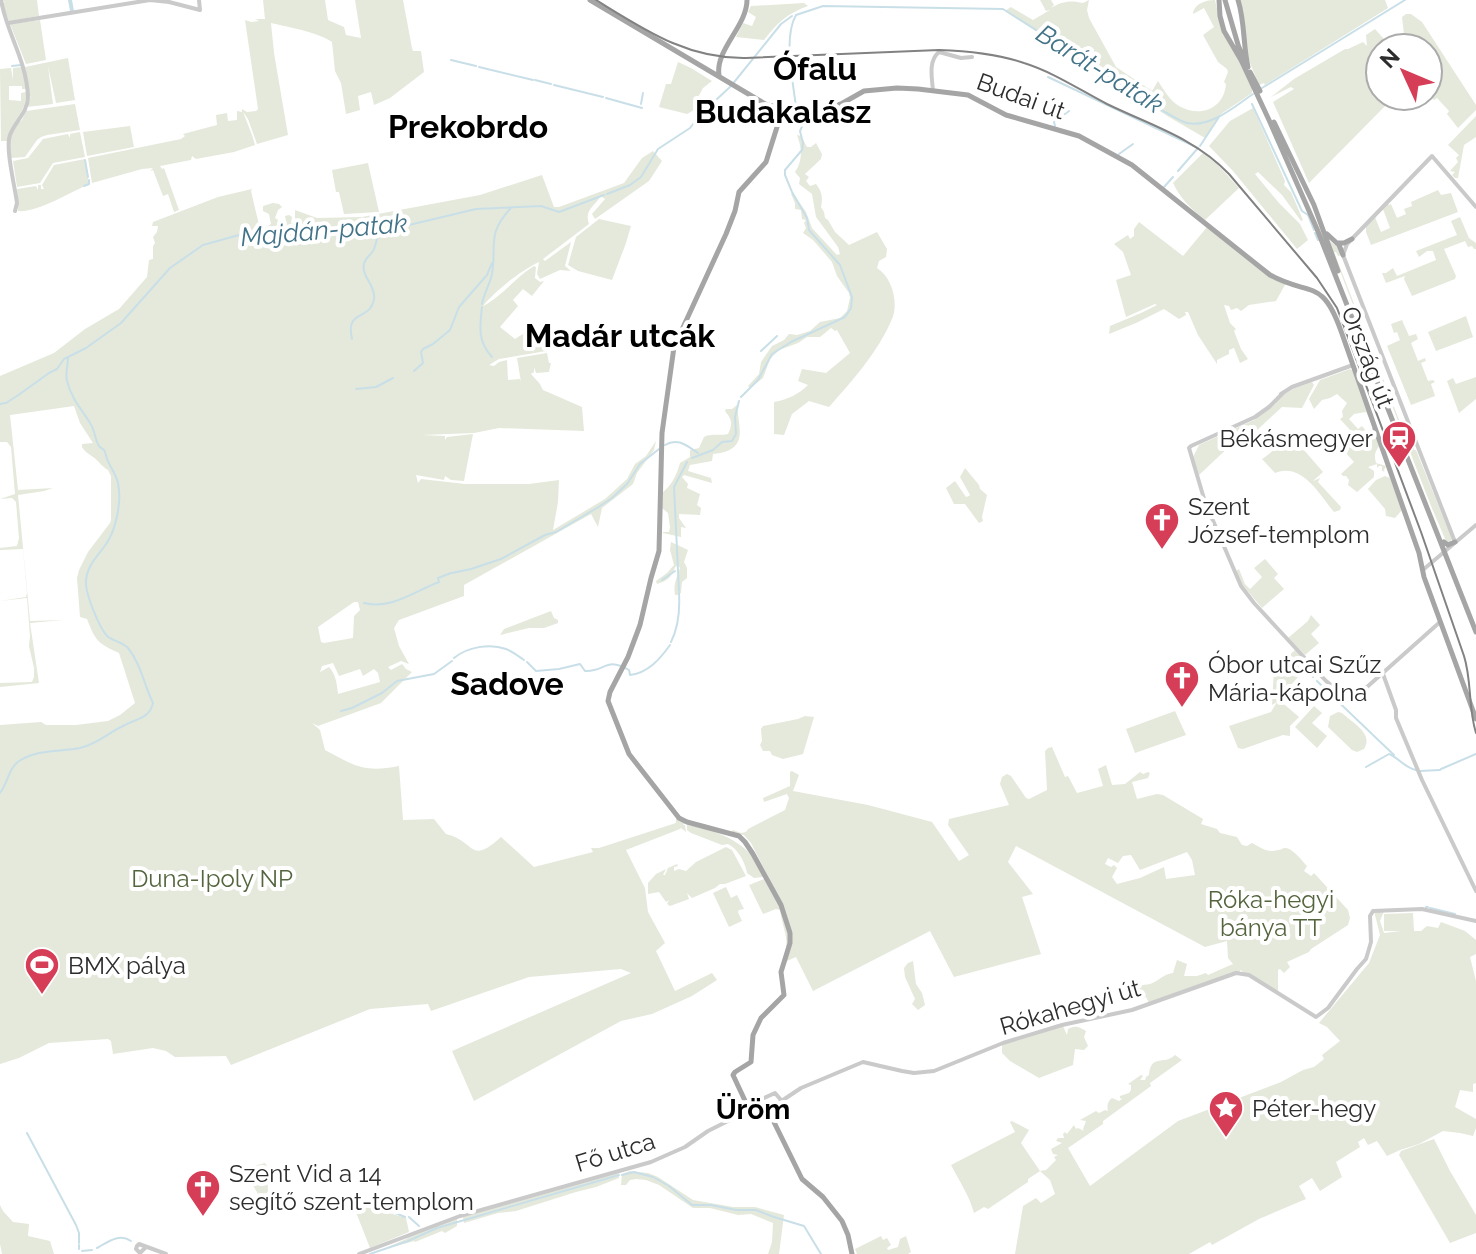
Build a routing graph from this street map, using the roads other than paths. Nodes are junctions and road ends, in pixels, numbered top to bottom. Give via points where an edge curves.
1 (1, 0) edge
2 (199, 0) edge
3 (590, 0) edge
4 (1238, 0) edge
5 (751, 1) edge
6 (1220, 1) edge
7 (8, 23) junction
8 (1238, 45) junction
9 (972, 57) dead end
10 (1241, 60) junction
11 (1248, 67) junction
12 (715, 73) junction
13 (930, 89) junction
14 (785, 108) junction
15 (1164, 190) joint
16 (1476, 207) edge
17 (15, 211) dead end
18 (1315, 224) junction
19 (1324, 231) junction
20 (1352, 239) junction
21 (1336, 243) junction
22 (1343, 255) junction
23 (1353, 365) junction
24 (1476, 525) edge
25 (1444, 542) junction
26 (1455, 542) junction
27 (1446, 551) junction
28 (1426, 567) junction
29 (1442, 621) junction
30 (1476, 623) edge
31 (1476, 632) edge
32 (1382, 673) junction
33 (1476, 719) edge
34 (1476, 891) edge
35 (1476, 921) edge
36 (866, 1061) joint
37 (781, 1100) junction
38 (759, 1106) junction
39 (146, 1247) junction
40 (166, 1254) edge
41 (359, 1254) edge
42 (852, 1254) edge

1 - 7 street
2 - 7 street via 200,10 150,0
3 - 12 main road
4 - 11 main road
5 - 12 main road
6 - 8 main road
6 - 10 main road via 1224,31
7 - 17 street via 28,97 8,144
8 - 10 main road
8 - 11 main road
9 - 13 street via 939,52 932,59
10 - 18 main road
11 - 19 main road
12 - 14 main road via 764,104
13 - 14 main road, Budai út via 864,91 817,112
13 - 15 main road, Budai út via 969,95 1006,115 1079,136
14 - 38 main road via 764,165 740,190 728,229 674,347 662,431 659,551 640,628 608,701 629,754 679,818 743,839 789,930 781,972 784,995 761,1018 753,1035 751,1062 733,1073 746,1103
15 - 23 main road, Ország út via 1270,275 1325,299
16 - 20 street via 1432,156
18 - 19 main road
18 - 27 main road
19 - 21 main road
19 - 25 main road
20 - 21 main road
20 - 22 street
21 - 22 main road
22 - 26 street
23 - 28 main road, Ország út
23 - 32 street via 1292,387 1259,415 1200,442 1191,458 1205,502 1250,599 1330,685 1354,693
24 - 26 street
25 - 26 main road
25 - 27 main road
26 - 27 street
27 - 28 street
27 - 30 main road
27 - 31 main road
28 - 29 main road via 1424,577
29 - 32 street
29 - 33 main road
32 - 34 street via 1418,770
35 - 36 street, Rókahegyi út via 1422,909 1374,911 1366,960 1319,1015 1249,975 1236,973 1132,1010 1003,1043 934,1071 914,1073
36 - 37 street, Fő utca
37 - 38 street, Fő utca
37 - 38 street via 775,1093
38 - 41 street, Fő utca via 651,1162 460,1216
38 - 42 main road via 802,1179 842,1221
39 - 39 street via 139,1244 137,1252 141,1252
39 - 40 street

